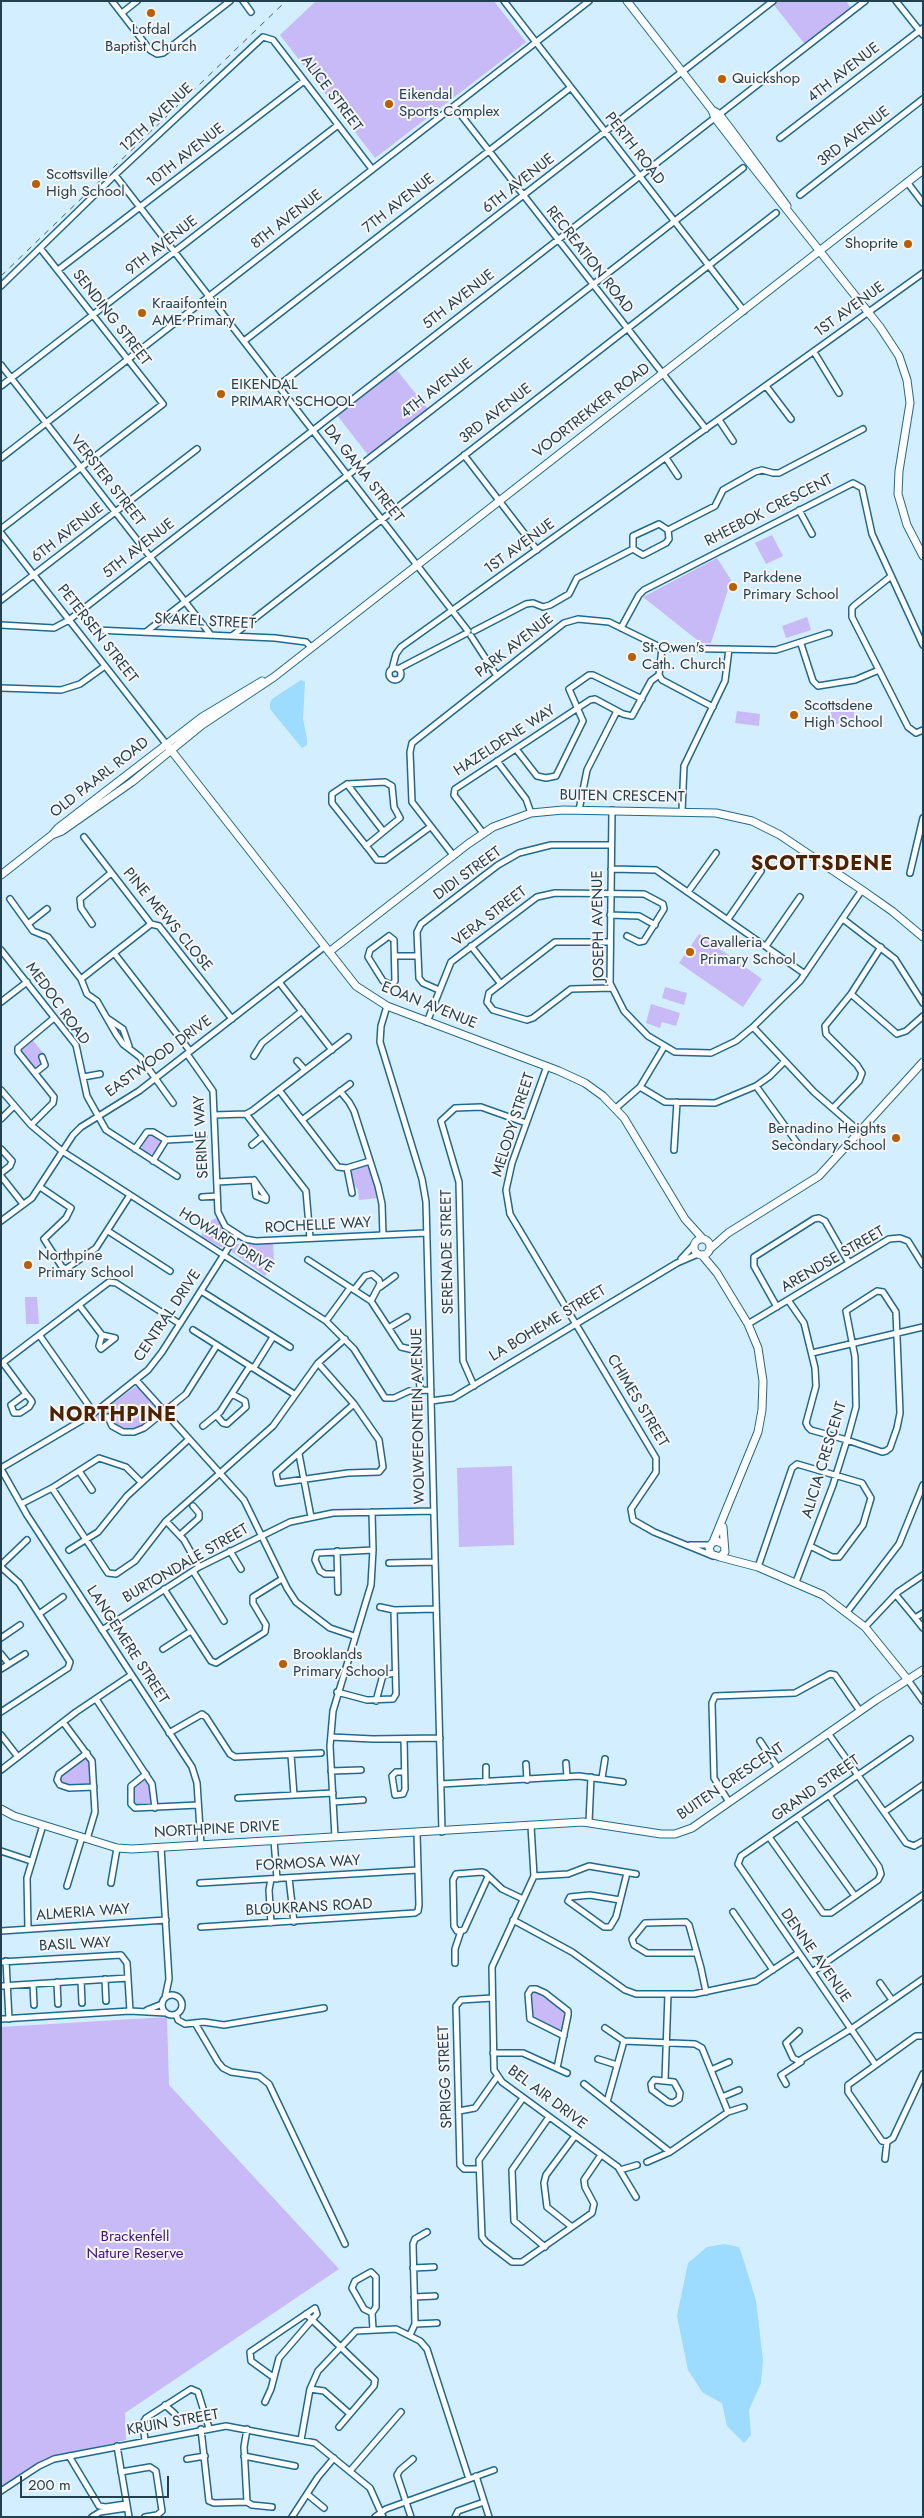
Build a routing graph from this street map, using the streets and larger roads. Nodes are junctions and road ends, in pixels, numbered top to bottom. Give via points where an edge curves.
1 (112, 1) edge
2 (137, 1) edge
3 (230, 1) edge
4 (243, 1) edge
5 (504, 1) edge
6 (589, 1) edge
7 (627, 1) edge
8 (865, 1) edge
9 (896, 1) edge
10 (769, 3) edge
11 (251, 12) dead end
12 (122, 13) junction
13 (922, 31) edge
14 (268, 36) joint
15 (536, 43) junction
16 (681, 71) junction
17 (304, 80) junction
18 (570, 88) junction
19 (923, 99) edge
20 (454, 106) junction
21 (717, 116) junction
22 (338, 125) junction
23 (605, 133) junction
24 (780, 138) dead end
25 (489, 151) junction
26 (743, 168) dead end
27 (372, 169) junction
28 (923, 170) edge
29 (115, 175) junction
30 (640, 177) junction
31 (907, 182) junction
32 (524, 195) junction
33 (800, 195) dead end
34 (923, 203) edge
35 (140, 207) junction
36 (776, 213) dead end
37 (674, 221) junction
38 (558, 240) junction
39 (40, 248) junction
40 (820, 250) junction
41 (174, 252) junction
42 (709, 266) junction
43 (58, 270) junction
44 (923, 273) edge
45 (592, 284) junction
46 (1, 286) edge
47 (209, 296) junction
48 (744, 312) junction
49 (868, 312) junction
50 (93, 315) junction
51 (627, 329) junction
52 (244, 341) junction
53 (814, 352) junction
54 (128, 360) junction
55 (1, 365) edge
56 (663, 374) junction
57 (12, 378) junction
58 (1, 386) edge
59 (278, 386) junction
60 (766, 386) junction
61 (839, 393) dead end
62 (791, 419) dead end
63 (719, 420) junction
64 (46, 423) junction
65 (706, 429) junction
66 (863, 429) dead end
67 (313, 430) junction
68 (732, 441) dead end
69 (197, 449) dead end
70 (464, 455) junction
71 (1, 458) edge
72 (666, 458) junction
73 (81, 467) junction
74 (348, 474) junction
75 (678, 476) dead end
76 (500, 500) junction
77 (799, 510) junction
78 (115, 512) junction
79 (382, 519) junction
80 (1, 529) edge
81 (668, 530) junction
82 (1, 534) edge
83 (812, 534) dead end
84 (633, 549) junction
85 (537, 550) junction
86 (150, 556) junction
87 (923, 556) edge
88 (418, 565) junction
89 (34, 575) junction
90 (890, 577) junction
91 (1, 600) edge
92 (184, 601) junction
93 (453, 610) junction
94 (69, 620) junction
95 (1, 625) edge
96 (622, 628) junction
97 (96, 630) dead end
98 (146, 632) junction
99 (471, 633) junction
100 (829, 634) dead end
101 (211, 635) junction
102 (232, 636) junction
103 (801, 644) junction
104 (923, 645) edge
105 (311, 647) junction
106 (662, 648) junction
107 (728, 649) junction
108 (105, 666) junction
109 (879, 670) junction
110 (659, 675) junction
111 (497, 676) junction
112 (1, 688) edge
113 (642, 699) junction
114 (713, 707) junction
115 (577, 709) junction
116 (617, 711) junction
117 (923, 730) edge
118 (169, 748) junction
119 (516, 749) junction
120 (497, 761) junction
121 (347, 784) junction
122 (579, 810) junction
123 (612, 810) junction
124 (682, 811) junction
125 (531, 813) junction
126 (923, 818) edge
127 (430, 827) junction
128 (383, 831) junction
129 (483, 834) junction
130 (84, 837) dead end
131 (611, 845) junction
132 (366, 846) junction
133 (916, 852) junction
134 (716, 853) dead end
135 (923, 853) edge
136 (453, 855) junction
137 (611, 869) junction
138 (761, 871) dead end
139 (111, 873) junction
140 (910, 873) dead end
141 (1, 875) edge
142 (862, 890) junction
143 (688, 892) junction
144 (610, 893) junction
145 (800, 897) dead end
146 (10, 899) dead end
147 (47, 909) dead end
148 (610, 915) junction
149 (843, 919) junction
150 (728, 920) junction
151 (28, 924) junction
152 (92, 924) dead end
153 (151, 924) junction
154 (655, 924) junction
155 (922, 935) edge
156 (627, 936) dead end
157 (610, 942) junction
158 (471, 946) junction
159 (766, 946) junction
160 (881, 947) junction
161 (1, 950) edge
162 (327, 950) junction
163 (114, 953) junction
164 (394, 956) junction
165 (418, 956) junction
166 (805, 974) junction
167 (81, 979) junction
168 (27, 982) junction
169 (279, 982) junction
170 (501, 984) junction
171 (612, 988) junction
172 (439, 990) junction
173 (1, 992) edge
174 (851, 994) junction
175 (4, 1000) edge
176 (923, 1003) edge
177 (386, 1006) junction
178 (302, 1011) junction
179 (923, 1016) edge
180 (107, 1017) junction
181 (54, 1018) junction
182 (232, 1018) junction
183 (427, 1022) junction
184 (753, 1027) junction
185 (122, 1028) junction
186 (116, 1034) junction
187 (348, 1037) dead end
188 (129, 1046) junction
189 (664, 1047) junction
190 (332, 1050) junction
191 (189, 1052) junction
192 (254, 1056) dead end
193 (42, 1057) dead end
194 (296, 1061) dead end
195 (785, 1061) junction
196 (923, 1062) edge
197 (547, 1066) junction
198 (305, 1070) junction
199 (36, 1073) junction
200 (100, 1074) dead end
201 (83, 1077) junction
202 (155, 1079) junction
203 (350, 1084) dead end
204 (756, 1086) junction
205 (640, 1087) junction
206 (1, 1090) edge
207 (279, 1090) junction
208 (340, 1091) junction
209 (677, 1102) junction
210 (173, 1103) dead end
211 (14, 1106) junction
212 (616, 1108) junction
213 (833, 1108) junction
214 (246, 1114) junction
215 (214, 1115) junction
216 (98, 1116) junction
217 (1, 1119) edge
218 (302, 1120) junction
219 (526, 1123) junction
220 (31, 1125) junction
221 (860, 1132) junction
222 (263, 1136) junction
223 (204, 1138) dead end
224 (166, 1140) junction
225 (798, 1144) dead end
226 (252, 1145) dead end
227 (1, 1148) edge
228 (135, 1149) junction
229 (674, 1150) dead end
230 (62, 1151) junction
231 (153, 1161) junction
232 (370, 1161) junction
233 (347, 1168) junction
234 (1, 1174) edge
235 (177, 1176) dead end
236 (254, 1180) dead end
237 (217, 1182) junction
238 (40, 1187) junction
239 (352, 1193) dead end
240 (130, 1195) junction
241 (217, 1196) junction
242 (202, 1197) dead end
243 (23, 1204) junction
244 (685, 1219) junction
245 (1, 1222) edge
246 (108, 1231) junction
247 (728, 1232) junction
248 (426, 1233) junction
249 (237, 1234) junction
250 (383, 1235) junction
251 (310, 1238) junction
252 (705, 1240) junction
253 (695, 1244) junction
254 (710, 1250) junction
255 (224, 1255) junction
256 (700, 1255) junction
257 (308, 1260) dead end
258 (677, 1263) junction
259 (849, 1264) junction
260 (923, 1265) edge
261 (170, 1271) dead end
262 (718, 1273) junction
263 (395, 1276) dead end
264 (379, 1288) junction
265 (352, 1289) junction
266 (201, 1291) junction
267 (788, 1300) junction
268 (370, 1301) junction
269 (79, 1305) junction
270 (777, 1307) junction
271 (407, 1317) dead end
272 (326, 1321) junction
273 (180, 1324) junction
274 (576, 1324) junction
275 (748, 1324) junction
276 (390, 1327) junction
277 (923, 1328) edge
278 (193, 1330) dead end
279 (897, 1333) junction
280 (40, 1336) junction
281 (102, 1336) dead end
282 (273, 1337) junction
283 (346, 1338) junction
284 (852, 1344) junction
285 (217, 1345) junction
286 (290, 1348) dead end
287 (812, 1353) junction
288 (318, 1363) junction
289 (2, 1364) edge
290 (251, 1367) junction
291 (136, 1380) junction
292 (474, 1386) junction
293 (420, 1390) junction
294 (430, 1390) junction
295 (26, 1394) dead end
296 (232, 1394) junction
297 (294, 1394) junction
298 (431, 1401) junction
299 (354, 1404) junction
300 (164, 1412) junction
301 (94, 1413) junction
302 (216, 1416) junction
303 (108, 1418) dead end
304 (203, 1426) dead end
305 (189, 1439) junction
306 (847, 1440) junction
307 (299, 1454) junction
308 (1, 1468) edge
309 (78, 1471) junction
310 (219, 1474) junction
311 (836, 1475) junction
312 (304, 1481) junction
313 (141, 1482) junction
314 (923, 1485) edge
315 (52, 1488) junction
316 (92, 1490) dead end
317 (21, 1504) junction
318 (193, 1506) dead end
319 (434, 1511) junction
320 (372, 1512) junction
321 (311, 1517) junction
322 (725, 1518) junction
323 (166, 1520) junction
324 (261, 1535) junction
325 (180, 1536) junction
326 (86, 1539) junction
327 (27, 1540) dead end
328 (712, 1544) junction
329 (685, 1545) junction
330 (724, 1545) junction
331 (810, 1546) junction
332 (69, 1550) dead end
333 (373, 1550) junction
334 (230, 1551) junction
335 (336, 1551) junction
336 (717, 1557) junction
337 (435, 1562) junction
338 (744, 1562) junction
339 (388, 1563) dead end
340 (1, 1566) edge
341 (199, 1567) junction
342 (758, 1567) junction
343 (241, 1569) dead end
344 (193, 1571) junction
345 (337, 1574) junction
346 (923, 1575) edge
347 (282, 1579) junction
348 (796, 1582) junction
349 (164, 1589) junction
350 (338, 1592) dead end
351 (896, 1595) junction
352 (63, 1597) dead end
353 (380, 1607) dead end
354 (436, 1609) junction
355 (394, 1610) junction
356 (847, 1612) junction
357 (923, 1613) edge
358 (39, 1614) junction
359 (915, 1618) junction
360 (224, 1620) dead end
361 (20, 1625) dead end
362 (865, 1627) junction
363 (923, 1628) edge
364 (102, 1630) junction
365 (191, 1631) junction
366 (354, 1636) junction
367 (1, 1638) edge
368 (163, 1649) dead end
369 (1, 1654) edge
370 (25, 1654) dead end
371 (9, 1664) junction
372 (1, 1669) edge
373 (923, 1670) edge
374 (395, 1674) junction
375 (131, 1675) junction
376 (908, 1680) junction
377 (337, 1692) junction
378 (96, 1699) junction
379 (376, 1701) junction
380 (923, 1701) edge
381 (860, 1710) junction
382 (1, 1712) edge
383 (63, 1722) junction
384 (828, 1732) junction
385 (169, 1733) junction
386 (1, 1735) edge
387 (330, 1737) junction
388 (440, 1738) junction
389 (404, 1739) junction
390 (910, 1739) dead end
391 (760, 1741) dead end
392 (87, 1753) junction
393 (320, 1753) dead end
394 (291, 1755) junction
395 (18, 1757) junction
396 (605, 1759) dead end
397 (566, 1763) dead end
398 (526, 1764) dead end
399 (486, 1767) dead end
400 (778, 1768) junction
401 (1, 1770) edge
402 (361, 1770) dead end
403 (331, 1771) junction
404 (404, 1772) junction
405 (146, 1774) junction
406 (858, 1775) junction
407 (567, 1777) junction
408 (592, 1777) junction
409 (602, 1778) junction
410 (527, 1780) junction
411 (486, 1782) junction
412 (623, 1782) dead end
413 (440, 1784) junction
414 (923, 1785) edge
415 (94, 1787) junction
416 (333, 1793) junction
417 (294, 1795) junction
418 (829, 1795) junction
419 (238, 1798) dead end
420 (363, 1800) dead end
421 (333, 1802) junction
422 (728, 1802) junction
423 (198, 1805) junction
424 (155, 1808) junction
425 (1, 1809) edge
426 (884, 1812) junction
427 (798, 1816) junction
428 (589, 1822) junction
429 (43, 1825) junction
430 (531, 1826) junction
431 (442, 1832) junction
432 (417, 1833) junction
433 (335, 1837) junction
434 (769, 1837) junction
435 (85, 1838) junction
436 (274, 1840) junction
437 (923, 1840) edge
438 (201, 1845) junction
439 (161, 1847) junction
440 (116, 1848) junction
441 (1, 1851) edge
442 (31, 1861) junction
443 (738, 1862) joint
444 (418, 1870) junction
445 (627, 1873) junction
446 (636, 1874) dead end
447 (534, 1876) junction
448 (488, 1877) junction
449 (289, 1878) junction
450 (274, 1879) junction
451 (111, 1883) dead end
452 (200, 1883) dead end
453 (67, 1886) dead end
454 (923, 1895) edge
455 (854, 1896) junction
456 (523, 1899) junction
457 (620, 1900) junction
458 (733, 1912) dead end
459 (166, 1920) junction
460 (513, 1920) junction
461 (294, 1922) junction
462 (271, 1923) junction
463 (201, 1927) dead end
464 (28, 1929) junction
465 (1, 1931) edge
466 (461, 1932) junction
467 (697, 1953) junction
468 (798, 1953) junction
469 (4, 1962) edge
470 (455, 1963) dead end
471 (773, 1970) junction
472 (812, 1972) junction
473 (128, 1978) junction
474 (169, 1979) junction
475 (923, 1979) edge
476 (104, 1980) junction
477 (81, 1981) junction
478 (57, 1982) junction
479 (880, 1983) dead end
480 (33, 1984) junction
481 (4, 1986) edge
482 (706, 1992) junction
483 (668, 1994) junction
484 (175, 1996) junction
485 (165, 1998) junction
486 (492, 1998) junction
487 (892, 2000) junction
488 (106, 2001) dead end
489 (82, 2003) dead end
490 (58, 2004) dead end
491 (162, 2004) junction
492 (34, 2006) dead end
493 (324, 2008) dead end
494 (130, 2011) junction
495 (144, 2011) junction
496 (166, 2013) junction
497 (176, 2014) junction
498 (1, 2019) edge
499 (9, 2019) junction
500 (195, 2023) junction
501 (606, 2028) dead end
502 (850, 2029) junction
503 (799, 2031) dead end
504 (564, 2036) junction
505 (923, 2036) edge
506 (624, 2041) junction
507 (667, 2042) junction
508 (494, 2053) junction
509 (598, 2059) dead end
510 (803, 2061) junction
511 (729, 2062) dead end
512 (875, 2064) junction
513 (617, 2065) junction
514 (557, 2068) junction
515 (711, 2070) junction
516 (567, 2073) dead end
517 (923, 2074) edge
518 (497, 2077) junction
519 (665, 2080) junction
520 (584, 2084) dead end
521 (786, 2084) dead end
522 (739, 2090) dead end
523 (722, 2097) junction
524 (523, 2098) junction
525 (607, 2102) junction
526 (744, 2107) dead end
527 (459, 2111) junction
528 (728, 2112) junction
529 (549, 2117) junction
530 (575, 2136) junction
531 (887, 2142) junction
532 (670, 2152) junction
533 (601, 2155) junction
534 (885, 2159) dead end
535 (647, 2162) dead end
536 (637, 2165) dead end
537 (479, 2169) junction
538 (620, 2170) junction
539 (636, 2197) dead end
540 (572, 2227) junction
541 (427, 2232) dead end
542 (345, 2244) dead end
543 (545, 2246) junction
544 (434, 2267) dead end
545 (413, 2268) junction
546 (435, 2296) dead end
547 (414, 2297) junction
548 (372, 2313) junction
549 (306, 2314) junction
550 (312, 2320) junction
551 (437, 2323) dead end
552 (415, 2324) junction
553 (373, 2329) junction
554 (410, 2335) junction
555 (340, 2346) junction
556 (273, 2377) junction
557 (310, 2389) junction
558 (265, 2402) dead end
559 (165, 2405) junction
560 (401, 2412) dead end
561 (175, 2414) dead end
562 (350, 2414) junction
563 (339, 2427) dead end
564 (209, 2428) junction
565 (201, 2429) junction
566 (246, 2429) junction
567 (302, 2440) junction
568 (145, 2441) junction
569 (117, 2446) junction
570 (69, 2456) junction
571 (205, 2456) junction
572 (244, 2456) junction
573 (334, 2458) junction
574 (187, 2459) dead end
575 (413, 2459) dead end
576 (295, 2466) dead end
577 (494, 2470) dead end
578 (350, 2471) junction
579 (121, 2472) junction
580 (476, 2476) junction
581 (469, 2479) junction
582 (1, 2491) edge
583 (307, 2494) junction
584 (247, 2502) junction
585 (406, 2502) junction
586 (484, 2502) junction
587 (127, 2506) junction
588 (272, 2507) dead end
589 (324, 2508) dead end
590 (382, 2514) edge
591 (92, 2517) edge
592 (129, 2517) edge
593 (145, 2517) edge
594 (292, 2517) edge
595 (375, 2517) edge
596 (411, 2517) edge
597 (455, 2517) edge
598 (489, 2517) edge

1 - 12 street
2 - 12 street
3 - 12 street via 157,54 150,50
4 - 11 street
5 - 15 street, PERTH ROAD
6 - 15 street, 8TH AVENUE
7 - 16 street
8 - 21 street, 5TH AVENUE
9 - 13 street
10 - 16 street, 6TH AVENUE
13 - 24 street, 4TH AVENUE
14 - 17 street, ALICE STREET
14 - 29 street, 12TH AVENUE via 262,38
15 - 18 street, PERTH ROAD
15 - 20 street, 8TH AVENUE
16 - 21 street
16 - 23 street, 6TH AVENUE
17 - 22 street, ALICE STREET
17 - 35 street, 10TH AVENUE
18 - 23 street, PERTH ROAD
18 - 25 street, 7TH AVENUE
19 - 33 street, 3RD AVENUE
20 - 25 street, RECREATION ROAD
20 - 27 street, 8TH AVENUE
21 - 30 street, 5TH AVENUE
21 - 40 street
22 - 27 street, ALICE STREET
22 - 41 street, 9TH AVENUE
23 - 30 street, PERTH ROAD
23 - 32 street, 6TH AVENUE
25 - 32 street, RECREATION ROAD
25 - 52 street, 7TH AVENUE
26 - 37 street, 4TH AVENUE
27 - 47 street, 8TH AVENUE
28 - 31 street, VOORTREKKER ROAD
29 - 35 street, DA GAMA STREET
29 - 39 street, 12TH AVENUE
30 - 37 street, PERTH ROAD
30 - 38 street, 5TH AVENUE
31 - 34 street
31 - 40 street, VOORTREKKER ROAD
32 - 38 street, RECREATION ROAD
32 - 59 street, 6TH AVENUE
35 - 41 street, DA GAMA STREET
35 - 43 street, 10TH AVENUE
36 - 42 street, 3RD AVENUE
37 - 42 street, PERTH ROAD
37 - 45 street, 4TH AVENUE
38 - 45 street, RECREATION ROAD
38 - 67 street, 5TH AVENUE
39 - 43 street, SENDING STREET
39 - 46 street, 12TH AVENUE
40 - 48 street, VOORTREKKER ROAD
40 - 49 street
41 - 47 street, DA GAMA STREET
41 - 50 street, 9TH AVENUE
42 - 48 street, PERTH ROAD
42 - 51 street, 3RD AVENUE
43 - 50 street, SENDING STREET
44 - 49 street, 1ST AVENUE
45 - 51 street, RECREATION ROAD
45 - 74 street, 4TH AVENUE
47 - 52 street, DA GAMA STREET
47 - 54 street, 8TH AVENUE
48 - 56 street, VOORTREKKER ROAD
49 - 53 street, 1ST AVENUE
49 - 87 street via 899,356 907,380 909,414 898,494 906,525
50 - 54 street, SENDING STREET
50 - 57 street, 9TH AVENUE
51 - 56 street, RECREATION ROAD
51 - 70 street, 3RD AVENUE
52 - 59 street, DA GAMA STREET
53 - 60 street, 1ST AVENUE
53 - 61 street
54 - 64 street, 8TH AVENUE
54 - 73 street, SENDING STREET via 163,404
55 - 57 street, VERSTER STREET
56 - 65 street, RECREATION ROAD
56 - 76 street, VOORTREKKER ROAD
57 - 58 street, 9TH AVENUE
57 - 64 street, VERSTER STREET
59 - 67 street, DA GAMA STREET
60 - 62 street
60 - 63 street, 1ST AVENUE
63 - 65 street, 1ST AVENUE
63 - 68 street
64 - 71 street, 8TH AVENUE
64 - 73 street, VERSTER STREET
65 - 72 street, 1ST AVENUE
66 - 81 street via 779,473 755,472 723,490 715,506
67 - 74 street, DA GAMA STREET
67 - 86 street, 5TH AVENUE
69 - 78 street, 6TH AVENUE
70 - 76 street
70 - 79 street, 3RD AVENUE
72 - 75 street
72 - 85 street, 1ST AVENUE
73 - 78 street, VERSTER STREET
73 - 80 street
74 - 79 street, DA GAMA STREET
74 - 92 street, 4TH AVENUE
76 - 85 street
76 - 88 street, VOORTREKKER ROAD
77 - 83 street
77 - 90 street, RHEEBOK CRESCENT via 848,484 859,485 864,492 872,534
77 - 96 street, RHEEBOK CRESCENT via 644,590
78 - 86 street, VERSTER STREET
78 - 89 street, 6TH AVENUE
79 - 88 street, DA GAMA STREET
79 - 102 street, 3RD AVENUE
81 - 84 street via 666,544 643,554
81 - 84 street via 656,524 632,537
82 - 89 street, PETERSEN STREET
84 - 99 street via 577,578 569,594 550,604 526,604
85 - 93 street, 1ST AVENUE
86 - 92 street, VERSTER STREET
86 - 94 street, 5TH AVENUE
88 - 93 street, DA GAMA STREET
88 - 105 street, VOORTREKKER ROAD
89 - 91 street, 6TH AVENUE
89 - 94 street, PETERSEN STREET
90 - 104 street, RHEEBOK CRESCENT
90 - 109 street via 855,605 852,613
92 - 98 street, 4TH AVENUE
92 - 101 street, VERSTER STREET
93 - 99 street, DA GAMA STREET
93 - 99 street, 1ST AVENUE via 401,647 395,660 397,670
94 - 95 street via 54,628
94 - 108 street, PETERSEN STREET
96 - 106 street, PARK AVENUE
96 - 111 street, PARK AVENUE via 604,621 568,621
97 - 98 street, SKAKEL STREET
98 - 101 street, SKAKEL STREET
99 - 111 street, DA GAMA STREET
100 - 103 street, PARK AVENUE
101 - 102 street, SKAKEL STREET
102 - 105 street, SKAKEL STREET via 298,640
103 - 107 street, PARK AVENUE via 776,650
103 - 109 street via 818,686 855,680
105 - 118 street, VOORTREKKER ROAD via 278,673 218,707
106 - 107 street, PARK AVENUE
106 - 110 street
107 - 114 street via 727,675
108 - 112 street via 80,684 61,690
108 - 118 street, PETERSEN STREET
109 - 117 street via 910,730 916,733
110 - 113 street via 652,680
110 - 114 street via 666,683
111 - 127 street, PARK AVENUE via 412,743 411,798
113 - 115 street via 591,675 569,689
113 - 116 street, HAZELDENE WAY via 632,716
114 - 124 street via 684,766
115 - 116 street, HAZELDENE WAY via 593,699
115 - 119 street, HAZELDENE WAY
115 - 119 street via 583,725 556,776 538,776
116 - 122 street via 587,770
118 - 141 street, OLD PAARL ROAD
118 - 162 street, EOAN AVENUE
119 - 120 street, HAZELDENE WAY
120 - 125 street via 526,799
120 - 129 street, HAZELDENE WAY via 454,790 454,795
121 - 128 street
121 - 128 street via 391,784 394,807 400,818
121 - 132 street via 331,798
122 - 123 street, BUITEN CRESCENT
122 - 125 street, BUITEN CRESCENT
123 - 124 street, BUITEN CRESCENT
123 - 131 street, JOSEPH AVENUE
124 - 142 street, BUITEN CRESCENT via 716,813 752,821 780,835
125 - 129 street, BUITEN CRESCENT
126 - 133 street
127 - 132 street via 385,860 378,860
127 - 136 street, PARK AVENUE
128 - 132 street
129 - 136 street, BUITEN CRESCENT
130 - 139 street, PINE MEWS CLOSE
131 - 137 street, JOSEPH AVENUE
131 - 165 street, DIDI STREET via 543,846 505,861 422,924 417,932
133 - 135 street
133 - 140 street
134 - 143 street
136 - 162 street, BUITEN CRESCENT
137 - 143 street via 654,869
137 - 144 street, JOSEPH AVENUE
138 - 150 street
139 - 152 street via 80,899
139 - 153 street, PINE MEWS CLOSE
142 - 149 street, JOSEPH AVENUE
142 - 155 street, BUITEN CRESCENT
143 - 150 street
144 - 148 street, JOSEPH AVENUE
144 - 154 street, VERA STREET via 647,894 663,904 664,909
144 - 158 street, VERA STREET via 555,892 542,895
145 - 159 street
146 - 151 street
147 - 151 street
148 - 154 street via 639,916
148 - 157 street, JOSEPH AVENUE
149 - 160 street
149 - 166 street, JOSEPH AVENUE
150 - 159 street
151 - 167 street via 33,931 48,937
153 - 163 street
153 - 182 street, PINE MEWS CLOSE via 160,926
154 - 156 street via 642,942
157 - 170 street via 555,942
157 - 171 street, JOSEPH AVENUE via 609,980
158 - 170 street
158 - 172 street, VERA STREET via 449,964
159 - 166 street
160 - 174 street
160 - 176 street via 904,971
161 - 168 street, MEDOC ROAD
162 - 169 street, EASTWOOD DRIVE
162 - 177 street, EOAN AVENUE via 356,986
163 - 167 street
163 - 191 street, SERINE WAY
164 - 164 street via 395,981 389,984 383,981 368,955 390,936 394,939
164 - 165 street
165 - 172 street, DIDI STREET via 420,980
166 - 184 street, JOSEPH AVENUE
167 - 180 street via 84,989
168 - 175 street
168 - 181 street, MEDOC ROAD
169 - 178 street
169 - 182 street, EASTWOOD DRIVE
170 - 171 street via 488,995 489,1007 524,1020 533,1018 571,989
171 - 189 street, JOSEPH AVENUE via 624,1011 648,1036
172 - 183 street, VERA STREET
173 - 175 street
174 - 179 street via 897,1034 906,1031
174 - 213 street via 824,1030 862,1073 859,1081
177 - 183 street, EOAN AVENUE
177 - 248 street, WOLWEFONTEIN AVENUE via 380,1042 424,1186
178 - 190 street
178 - 192 street via 262,1043
180 - 185 street
180 - 186 street
181 - 199 street via 18,1046 18,1052
181 - 201 street, MEDOC ROAD via 78,1049
182 - 191 street, EASTWOOD DRIVE
183 - 197 street, EOAN AVENUE
184 - 189 street, JOSEPH AVENUE via 736,1041 706,1054 675,1052
184 - 195 street
185 - 186 street
185 - 188 street
186 - 188 street
187 - 190 street
188 - 202 street
189 - 205 street
190 - 198 street
191 - 202 street, EASTWOOD DRIVE
191 - 215 street, SERINE WAY via 212,1088
193 - 199 street via 44,1065
194 - 198 street
195 - 204 street
195 - 213 street
196 - 221 street
197 - 212 street, EOAN AVENUE via 585,1083
197 - 219 street, MELODY STREET
198 - 207 street
199 - 220 street via 54,1100
200 - 201 street
201 - 216 street, MEDOC ROAD via 87,1096
202 - 210 street
202 - 216 street, EASTWOOD DRIVE
203 - 208 street
204 - 209 street via 719,1102
204 - 225 street
205 - 209 street via 662,1101
205 - 212 street
206 - 211 street, HOWARD DRIVE
207 - 214 street
207 - 218 street
208 - 218 street
208 - 232 street via 352,1105
209 - 229 street
211 - 217 street
211 - 220 street, HOWARD DRIVE
212 - 244 street, EOAN AVENUE
213 - 221 street
214 - 215 street
214 - 222 street
215 - 237 street, SERINE WAY
216 - 228 street, MEDOC ROAD via 108,1132
216 - 230 street, EASTWOOD DRIVE via 81,1127
218 - 233 street via 338,1166
219 - 274 street, MELODY STREET via 507,1183 510,1214
219 - 292 street, SERENADE STREET via 481,1107 455,1108 441,1121 460,1188 463,1361
220 - 230 street, HOWARD DRIVE
221 - 247 street via 812,1182
222 - 226 street
222 - 251 street via 306,1191
223 - 224 street
224 - 228 street via 149,1131
224 - 231 street
227 - 234 street via 12,1161
228 - 231 street, MEDOC ROAD
230 - 238 street, EASTWOOD DRIVE
230 - 240 street, HOWARD DRIVE
231 - 235 street, MEDOC ROAD
232 - 233 street
232 - 250 street via 380,1195
233 - 239 street
234 - 243 street
236 - 237 street
237 - 241 street, SERINE WAY
238 - 243 street, EASTWOOD DRIVE
238 - 246 street via 71,1208 44,1241 62,1267 66,1269 91,1253
240 - 246 street
240 - 255 street, HOWARD DRIVE
241 - 242 street, SERINE WAY
241 - 249 street, SERINE WAY via 220,1220
243 - 245 street, EASTWOOD DRIVE
244 - 252 street, EOAN AVENUE
244 - 253 street, EOAN AVENUE
246 - 261 street
247 - 252 street
247 - 254 street
248 - 250 street, ROCHELLE WAY
248 - 294 street, WOLWEFONTEIN AVENUE
249 - 251 street, ROCHELLE WAY via 250,1240
249 - 255 street
250 - 251 street, ROCHELLE WAY
252 - 253 street
252 - 254 street, EOAN AVENUE
253 - 256 street, EOAN AVENUE via 695,1252
253 - 258 street, LA BOHEME STREET
254 - 256 street
254 - 262 street
255 - 266 street, CENTRAL DRIVE
255 - 272 street, HOWARD DRIVE
256 - 258 street, LA BOHEME STREET
256 - 262 street
257 - 265 street
258 - 274 street, LA BOHEME STREET
259 - 260 street, ARENDSE STREET via 895,1237 908,1242
259 - 267 street, ARENDSE STREET
259 - 270 street via 825,1221 814,1219 754,1257 754,1266
262 - 275 street
263 - 264 street
264 - 265 street via 379,1280 369,1274
264 - 268 street
265 - 268 street
265 - 272 street
266 - 273 street, CENTRAL DRIVE
266 - 282 street
267 - 270 street, ARENDSE STREET
267 - 287 street via 804,1323
268 - 276 street
269 - 273 street via 106,1284 116,1283
269 - 280 street
269 - 281 street
270 - 275 street, ARENDSE STREET
271 - 276 street
272 - 283 street, HOWARD DRIVE
273 - 291 street, CENTRAL DRIVE via 156,1361
274 - 292 street, LA BOHEME STREET
274 - 329 street, CHIMES STREET via 656,1458 657,1469 633,1505 631,1517 638,1524
275 - 322 street via 763,1371 762,1410 756,1438
276 - 293 street via 402,1348 419,1353
277 - 279 street
278 - 285 street
279 - 284 street
279 - 284 street, ALICIA CRESCENT via 896,1312 883,1292 877,1291 846,1311
279 - 306 street via 900,1420 890,1448 882,1452
280 - 289 street
280 - 301 street
282 - 286 street
282 - 290 street
283 - 288 street
283 - 293 street, HOWARD DRIVE via 385,1398
284 - 287 street
284 - 306 street, ALICIA CRESCENT via 857,1400
285 - 290 street
285 - 300 street via 192,1387
287 - 306 street via 816,1386 807,1425 811,1430
288 - 297 street
288 - 299 street
289 - 295 street
290 - 296 street
290 - 297 street
291 - 300 street
291 - 301 street, CENTRAL DRIVE
292 - 298 street, LA BOHEME STREET via 453,1398
293 - 294 street, HOWARD DRIVE
294 - 298 street, WOLWEFONTEIN AVENUE
296 - 302 street
296 - 302 street via 246,1402 246,1407 227,1424
297 - 310 street via 273,1426
298 - 319 street, WOLWEFONTEIN AVENUE
299 - 307 street
299 - 312 street via 381,1445 382,1469 379,1472 348,1473
300 - 303 street via 144,1428 130,1433 115,1428
300 - 305 street
301 - 308 street, CENTRAL DRIVE
302 - 304 street
305 - 310 street
305 - 313 street
306 - 311 street, ALICIA CRESCENT
307 - 312 street
307 - 312 street via 276,1473 276,1477 282,1484
308 - 317 street, LANGEMERE STREET
309 - 313 street via 103,1458 127,1468
309 - 315 street
309 - 316 street
310 - 323 street
310 - 324 street via 246,1503
311 - 331 street, ALICIA CRESCENT
311 - 331 street via 863,1484 871,1500 866,1518 839,1557
311 - 342 street via 798,1464 792,1466
312 - 321 street
313 - 326 street via 100,1530
314 - 356 street via 899,1544
315 - 317 street
315 - 326 street
317 - 364 street, LANGEMERE STREET
318 - 325 street via 199,1518
319 - 320 street, BURTONDALE STREET
319 - 337 street, WOLWEFONTEIN AVENUE
320 - 321 street, BURTONDALE STREET
320 - 333 street
321 - 324 street, BURTONDALE STREET
322 - 328 street
322 - 330 street via 722,1530
323 - 325 street
323 - 326 street via 135,1561 116,1574 111,1575
324 - 334 street, BURTONDALE STREET
324 - 347 street
325 - 341 street
326 - 332 street
327 - 340 street
328 - 329 street, CHIMES STREET
328 - 330 street
328 - 336 street via 709,1551
329 - 336 street, CHIMES STREET
330 - 336 street via 725,1552
330 - 338 street
331 - 348 street, ALICIA CRESCENT
333 - 335 street
333 - 366 street via 369,1592
334 - 341 street, BURTONDALE STREET
334 - 343 street
335 - 345 street
335 - 345 street via 320,1551 314,1558 322,1573
336 - 338 street
337 - 339 street
337 - 354 street, WOLWEFONTEIN AVENUE
338 - 342 street
340 - 358 street via 16,1579
341 - 344 street, BURTONDALE STREET
342 - 348 street
344 - 349 street, BURTONDALE STREET
344 - 360 street
345 - 350 street
346 - 351 street
347 - 365 street via 253,1597 266,1627 265,1632 220,1662 210,1661
347 - 366 street via 299,1605 330,1628
348 - 356 street
349 - 364 street, BURTONDALE STREET
349 - 365 street
351 - 359 street
351 - 362 street
352 - 358 street
353 - 355 street
354 - 355 street
354 - 388 street, WOLWEFONTEIN AVENUE
355 - 374 street
356 - 362 street
357 - 359 street
358 - 382 street via 70,1665
359 - 363 street
361 - 367 street
362 - 376 street
364 - 375 street, LANGEMERE STREET
365 - 368 street
366 - 377 street
369 - 371 street
370 - 371 street
371 - 372 street
373 - 376 street, BUITEN CRESCENT
374 - 379 street via 383,1675
374 - 379 street via 394,1698
375 - 378 street
375 - 385 street, LANGEMERE STREET
376 - 380 street
376 - 381 street, BUITEN CRESCENT
377 - 379 street
377 - 387 street
378 - 383 street
378 - 405 street
381 - 384 street, BUITEN CRESCENT
381 - 422 street via 835,1675 830,1674 795,1693 715,1696 712,1703 714,1778
383 - 392 street
383 - 395 street
384 - 400 street, BUITEN CRESCENT
384 - 406 street
385 - 394 street via 202,1714 235,1757
385 - 423 street, LANGEMERE STREET via 194,1771
386 - 395 street
387 - 389 street
387 - 403 street
388 - 389 street
388 - 413 street, WOLWEFONTEIN AVENUE
389 - 404 street
390 - 406 street, GRAND STREET
391 - 400 street
392 - 415 street via 92,1760
392 - 415 street via 59,1774 57,1780 65,1787
393 - 394 street
394 - 417 street
395 - 401 street
396 - 409 street
397 - 407 street
398 - 410 street
399 - 411 street
400 - 422 street, BUITEN CRESCENT
402 - 403 street
403 - 416 street
404 - 404 street via 404,1792 395,1794 392,1776 396,1772
405 - 424 street via 153,1787
405 - 424 street via 131,1786 132,1805 136,1809
406 - 418 street, GRAND STREET
406 - 426 street
407 - 408 street
407 - 410 street
408 - 409 street
408 - 428 street
409 - 412 street
410 - 411 street
411 - 413 street
413 - 431 street, WOLWEFONTEIN AVENUE
414 - 426 street
415 - 435 street via 95,1814
416 - 417 street
416 - 421 street
417 - 419 street
418 - 427 street, GRAND STREET
418 - 455 street via 881,1872 878,1880
420 - 421 street
421 - 433 street
422 - 428 street, BUITEN CRESCENT via 688,1830 674,1834
423 - 424 street
423 - 438 street, LANGEMERE STREET
425 - 429 street, NORTHPINE DRIVE
426 - 437 street via 907,1844 914,1846
427 - 434 street, GRAND STREET
427 - 455 street
428 - 430 street, BUITEN CRESCENT
429 - 435 street, NORTHPINE DRIVE
429 - 442 street
430 - 431 street, BUITEN CRESCENT
430 - 447 street, BEL AIR DRIVE
431 - 432 street, NORTHPINE DRIVE
432 - 433 street, NORTHPINE DRIVE
432 - 444 street
433 - 436 street, NORTHPINE DRIVE
434 - 443 street, GRAND STREET via 741,1856
434 - 455 street via 821,1912 831,1913
435 - 440 street, NORTHPINE DRIVE
435 - 453 street
436 - 438 street, NORTHPINE DRIVE
436 - 450 street
438 - 439 street, NORTHPINE DRIVE
439 - 440 street, NORTHPINE DRIVE
439 - 459 street
440 - 451 street
441 - 442 street
442 - 464 street via 26,1884
443 - 468 street, DENNE AVENUE
444 - 449 street, FORMOSA WAY
444 - 461 street, BLOUKRANS ROAD via 418,1911 411,1915
445 - 446 street
445 - 447 street via 589,1866 568,1874
445 - 457 street
447 - 456 street, BEL AIR DRIVE
448 - 456 street via 502,1889
448 - 466 street
448 - 466 street via 480,1872 458,1873 454,1877 454,1928
449 - 450 street, FORMOSA WAY
449 - 461 street
450 - 452 street, FORMOSA WAY
450 - 462 street via 269,1890
454 - 472 street
456 - 460 street, BEL AIR DRIVE
457 - 457 street via 613,1925 608,1928 568,1901 572,1897 590,1895
458 - 471 street
459 - 464 street, ALMERIA WAY
459 - 474 street
460 - 483 street via 572,1952 628,1992
460 - 486 street, BEL AIR DRIVE via 493,1963
461 - 462 street, BLOUKRANS ROAD
462 - 463 street, BLOUKRANS ROAD
464 - 465 street, ALMERIA WAY
466 - 470 street via 455,1948
467 - 467 street via 689,1925 683,1920 645,1923 632,1939 634,1945 647,1953
467 - 482 street
468 - 471 street
468 - 472 street, DENNE AVENUE
469 - 473 street, BASIL WAY via 120,1955 127,1961
469 - 481 street
471 - 482 street via 756,1981
472 - 502 street, DENNE AVENUE
473 - 476 street
473 - 494 street, BASIL WAY
474 - 484 street
474 - 485 street
475 - 487 street
476 - 477 street
476 - 488 street
477 - 478 street
477 - 489 street
478 - 480 street
478 - 490 street
479 - 487 street
480 - 481 street
480 - 492 street
481 - 499 street
482 - 483 street
483 - 507 street
484 - 485 street
484 - 497 street via 182,2006
485 - 491 street
486 - 508 street, BEL AIR DRIVE
486 - 527 street, SPRIGG STREET via 461,2000 457,2005
487 - 502 street
491 - 495 street
491 - 496 street
493 - 500 street via 224,2025
494 - 495 street
494 - 499 street
495 - 496 street
496 - 497 street
497 - 500 street via 182,2024
498 - 499 street
500 - 542 street via 223,2068 260,2076 269,2084
501 - 506 street
502 - 510 street
502 - 512 street, DENNE AVENUE
503 - 510 street via 786,2043 793,2058
504 - 504 street via 567,2009 531,1989 528,1994 530,2019
504 - 514 street
505 - 512 street via 916,2036
506 - 507 street
506 - 513 street
507 - 515 street via 699,2045
507 - 519 street
508 - 514 street via 522,2053
508 - 518 street, BEL AIR DRIVE
509 - 513 street
510 - 521 street via 781,2075
511 - 515 street
512 - 531 street via 847,2088 878,2138
513 - 525 street
514 - 516 street
515 - 523 street
517 - 531 street via 894,2136
518 - 524 street, BEL AIR DRIVE
518 - 527 street via 475,2108
519 - 519 street via 654,2080 651,2088 668,2102 675,2103 680,2096 676,2084
520 - 525 street
522 - 523 street
523 - 528 street
524 - 529 street, BEL AIR DRIVE
524 - 537 street via 481,2156
525 - 532 street
526 - 528 street
527 - 537 street, SPRIGG STREET via 461,2166 466,2170
528 - 532 street
529 - 530 street, BEL AIR DRIVE
529 - 543 street via 512,2170 514,2221
530 - 533 street, BEL AIR DRIVE
530 - 540 street via 546,2175 544,2183 547,2207
531 - 534 street
532 - 535 street
533 - 538 street, BEL AIR DRIVE
533 - 540 street via 584,2182 594,2204 593,2211
536 - 538 street
537 - 543 street via 481,2231 486,2242 516,2263
538 - 539 street, BEL AIR DRIVE
540 - 543 street
541 - 545 street via 413,2241
544 - 545 street
545 - 547 street
546 - 547 street
547 - 552 street
548 - 548 street via 364,2309 352,2288 355,2281 370,2272 376,2278 376,2307
548 - 553 street
549 - 550 street
549 - 550 street via 313,2308 317,2310
549 - 556 street via 250,2352 251,2361
550 - 555 street
550 - 556 street via 279,2358
551 - 552 street
552 - 554 street
553 - 554 street via 396,2329
553 - 555 street via 356,2330
554 - 581 street via 427,2349
555 - 557 street via 316,2374
555 - 562 street via 375,2380 374,2386
556 - 558 street
557 - 562 street via 324,2391
557 - 567 street
559 - 561 street
559 - 564 street via 195,2389
559 - 568 street via 144,2420
560 - 578 street
562 - 563 street
564 - 565 street, KRUIN STREET
564 - 566 street, KRUIN STREET
565 - 568 street, KRUIN STREET
565 - 571 street
566 - 567 street, KRUIN STREET
566 - 572 street
567 - 573 street, KRUIN STREET via 316,2443
568 - 569 street, KRUIN STREET
569 - 570 street, KRUIN STREET
569 - 579 street
570 - 582 street, KRUIN STREET via 40,2466
570 - 587 street via 99,2506
571 - 574 street
571 - 584 street via 209,2501
572 - 576 street
572 - 584 street
573 - 578 street, KRUIN STREET
573 - 583 street
575 - 585 street via 397,2475
577 - 580 street
578 - 590 street, KRUIN STREET via 370,2488
579 - 587 street
579 - 593 street via 150,2467 156,2470 162,2511
580 - 581 street
580 - 586 street
581 - 585 street
583 - 589 street
583 - 594 street
584 - 588 street
585 - 590 street
585 - 596 street
586 - 597 street via 458,2511
586 - 598 street
587 - 591 street
587 - 592 street
590 - 595 street

